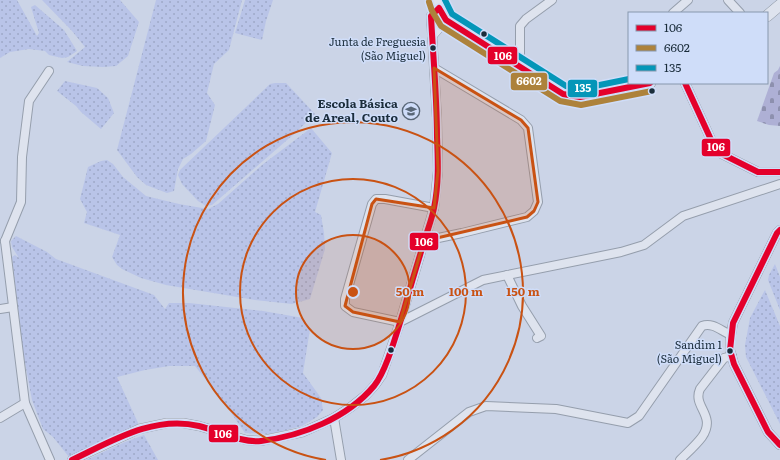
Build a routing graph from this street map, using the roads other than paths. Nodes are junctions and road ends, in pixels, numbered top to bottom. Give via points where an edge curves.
1 (552, 0) edge
2 (688, 0) edge
3 (728, 0) edge
4 (438, 4) edge
5 (780, 5) edge
6 (674, 12) edge
7 (739, 12) edge
8 (768, 15) edge
9 (446, 20) junction
10 (432, 36) junction
11 (520, 66) junction
12 (434, 68) junction
13 (49, 71) dead end
14 (645, 84) edge
15 (685, 84) edge
16 (780, 172) edge
17 (780, 184) edge
18 (434, 208) junction
19 (780, 230) edge
20 (2, 239) edge
21 (424, 241) junction
22 (507, 275) junction
23 (13, 307) junction
24 (0, 309) edge
25 (400, 322) junction
26 (731, 335) junction
27 (537, 338) dead end
28 (732, 356) junction
29 (25, 403) junction
30 (0, 418) edge
31 (334, 418) junction
32 (780, 445) edge
33 (50, 460) edge
34 (72, 460) edge
35 (341, 460) edge
36 (408, 460) edge
37 (680, 460) edge

1 - 11 street via 520,26
2 - 6 street
3 - 7 street
4 - 9 main road
4 - 10 street via 431,16
5 - 8 main road
9 - 10 street
9 - 11 main road
10 - 12 street
11 - 14 main road via 563,94 580,98
12 - 18 street via 438,171
12 - 21 street via 521,120 528,128 538,202 534,211 527,217
13 - 20 street via 28,101 22,157 21,202
15 - 16 street via 713,144 722,154 758,172
17 - 22 street via 683,216 644,246
18 - 21 street
18 - 25 street via 385,199 376,199 372,204 345,299 346,306 353,312
19 - 26 street via 733,323
20 - 23 street
21 - 25 street
22 - 25 street via 483,280
22 - 27 street via 541,336
23 - 24 street
23 - 29 street
25 - 31 street via 382,375 356,403
26 - 28 street
26 - 36 street via 708,324 702,326 638,416 628,424 556,409 486,406 469,412
28 - 32 street via 768,432
28 - 37 street via 724,358 700,389 698,400 707,419 706,428 702,437
29 - 30 street
29 - 33 street
31 - 34 street via 304,432 260,441 246,440 199,426 167,423 139,429
31 - 35 street

